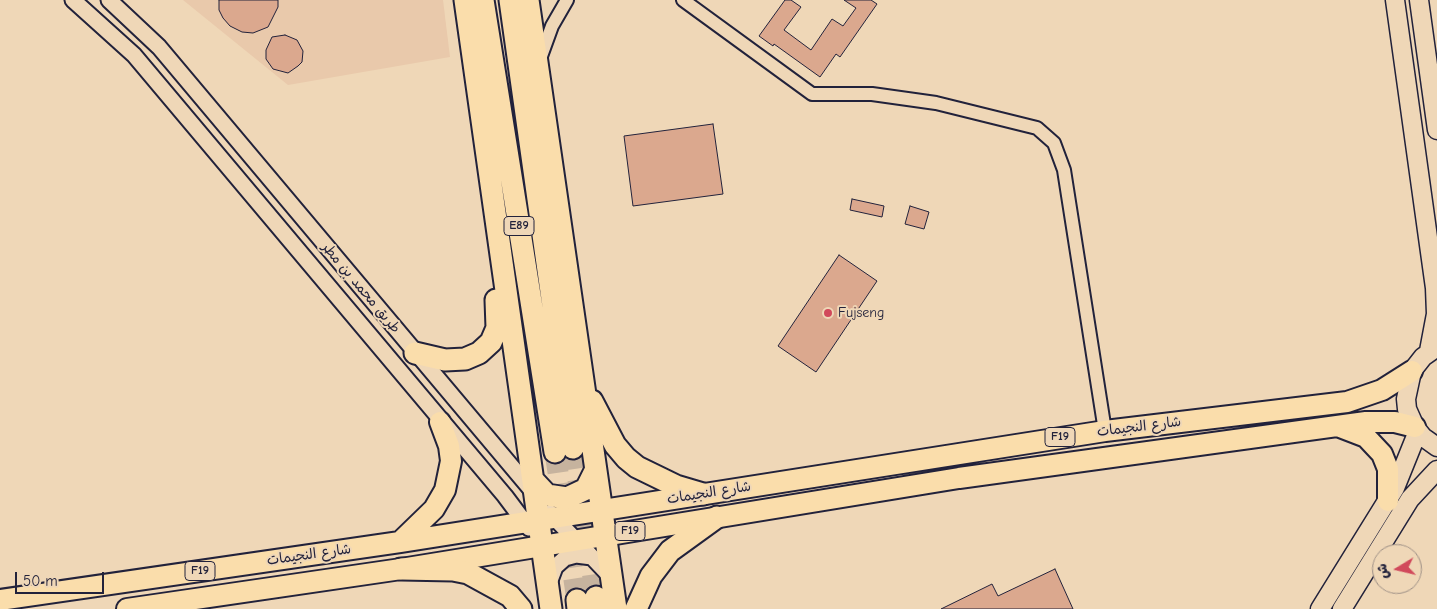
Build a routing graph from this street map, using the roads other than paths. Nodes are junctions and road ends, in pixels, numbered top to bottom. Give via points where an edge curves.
1 (73, 0) edge
2 (109, 0) edge
3 (465, 0) edge
4 (483, 0) edge
5 (510, 0) edge
6 (528, 0) edge
7 (567, 0) edge
8 (684, 0) edge
9 (1395, 0) edge
10 (1419, 0) edge
11 (538, 71) junction
12 (1437, 130) edge
13 (499, 230) junction
14 (1433, 349) edge
15 (415, 353) junction
16 (1412, 371) junction
17 (582, 380) junction
18 (440, 422) junction
19 (1335, 425) junction
20 (1416, 429) junction
21 (1105, 430) junction
22 (1437, 447) edge
23 (1437, 470) edge
24 (595, 471) junction
25 (534, 487) junction
26 (702, 494) junction
27 (1388, 501) junction
28 (601, 511) junction
29 (717, 517) junction
30 (539, 520) junction
31 (605, 535) junction
32 (574, 540) junction
33 (400, 542) junction
34 (542, 545) junction
35 (592, 557) junction
36 (401, 568) junction
37 (612, 578) junction
38 (0, 600) edge
39 (550, 600) edge
40 (127, 609) edge
41 (521, 609) edge
42 (616, 609) edge
43 (636, 609) edge
44 (1320, 609) edge
45 (1342, 609) edge

1 - 18 street, طريق محمد بن مطر via 134,55
2 - 15 street, طريق محمد بن مطر via 159,47
3 - 13 highway
4 - 5 highway, E89 via 564,450
6 - 11 highway
7 - 11 street via 547,37
8 - 21 street via 812,94 872,94 936,104 1037,128 1054,143 1064,170
9 - 14 main road via 1435,288
10 - 12 main road
11 - 17 highway
13 - 15 highway via 494,254 497,328 491,342 479,353 465,359 445,360
13 - 25 highway
14 - 16 main road
15 - 25 street, طريق محمد بن مطر
16 - 20 main road via 1406,399
16 - 21 main road, شارع النجيمات / F19 via 1382,390 1347,402
17 - 24 highway
17 - 26 highway via 614,445 626,458 669,483
18 - 30 street, طريق محمد بن مطر via 505,496
18 - 33 main road via 451,461 445,490 434,509
19 - 20 main road, شارع النجيمات / F19 via 1376,421
19 - 27 main road via 1366,437 1382,454 1388,469
19 - 29 main road, شارع النجيمات / F19 via 905,486
20 - 22 main road
20 - 27 main road via 1402,474
21 - 26 main road, شارع النجيمات / F19
23 - 45 main road via 1410,499
24 - 25 highway via 586,489 567,498 547,495
24 - 28 highway
25 - 30 highway
26 - 28 main road, شارع النجيمات / F19
27 - 44 main road
28 - 30 main road, شارع النجيمات / F19
28 - 31 highway
29 - 31 main road, شارع النجيمات / F19
29 - 43 highway via 670,551 651,576
30 - 32 street, طريق محمد بن مطر
30 - 33 main road, شارع النجيمات / F19
30 - 34 highway
31 - 32 main road, شارع النجيمات / F19
31 - 37 highway
32 - 34 main road, شارع النجيمات / F19
32 - 35 street, طريق محمد بن مطر
33 - 38 main road, شارع النجيمات / F19
34 - 36 main road, شارع النجيمات / F19
34 - 39 highway
35 - 37 street, طريق محمد بن مطر
35 - 39 street via 576,555 559,562 552,572
36 - 40 main road, شارع النجيمات / F19
36 - 41 highway via 468,573 510,596
37 - 42 highway

